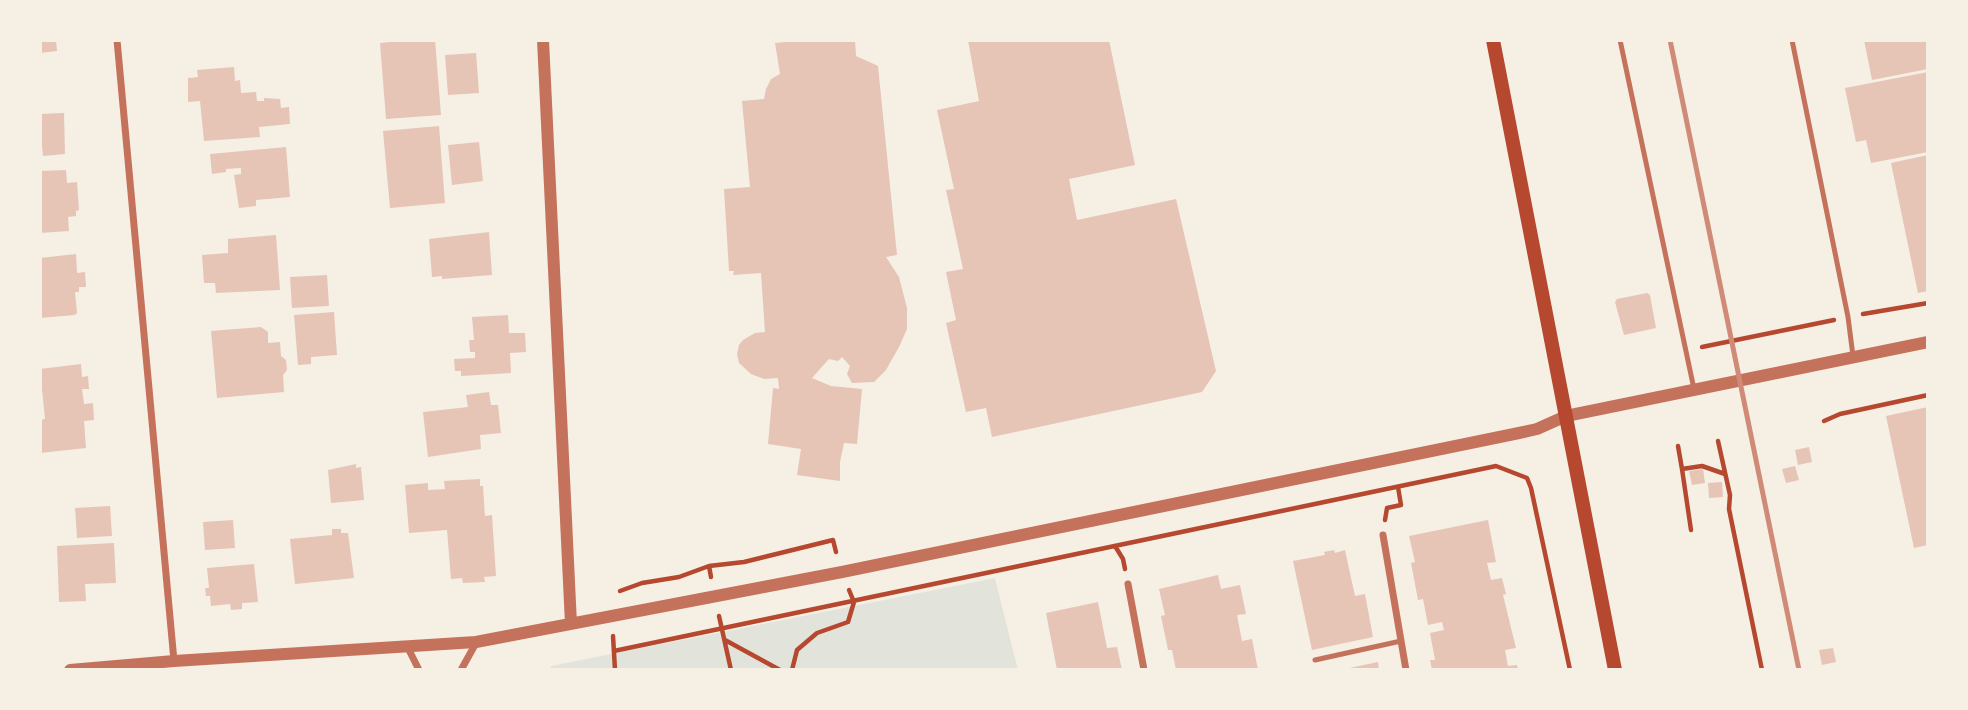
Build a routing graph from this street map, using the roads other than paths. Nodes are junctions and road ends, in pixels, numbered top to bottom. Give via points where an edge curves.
1 (117, 40) edge
2 (543, 40) edge
3 (1493, 40) edge
4 (1620, 40) edge
5 (1792, 40) edge
6 (1928, 342) edge
7 (1853, 356) junction
8 (1694, 389) junction
9 (1566, 415) junction
10 (1383, 535) road end
11 (1129, 584) dead end
12 (571, 624) junction
13 (1401, 641) junction
14 (476, 642) junction
15 (407, 646) junction
16 (1315, 660) dead end
17 (174, 661) junction
18 (70, 670) edge
19 (419, 670) edge
20 (461, 670) edge
21 (1144, 670) edge
22 (1406, 670) edge
23 (1615, 670) edge

1 - 17 street
2 - 12 street
3 - 9 main road
4 - 8 lane
5 - 7 lane
6 - 7 street
7 - 8 street
8 - 9 street
9 - 12 street via 1519,433
9 - 23 main road
10 - 13 street
11 - 21 street
12 - 14 street
13 - 16 lane
13 - 22 street
14 - 15 street
14 - 20 street
15 - 17 street
15 - 19 street
17 - 18 street

